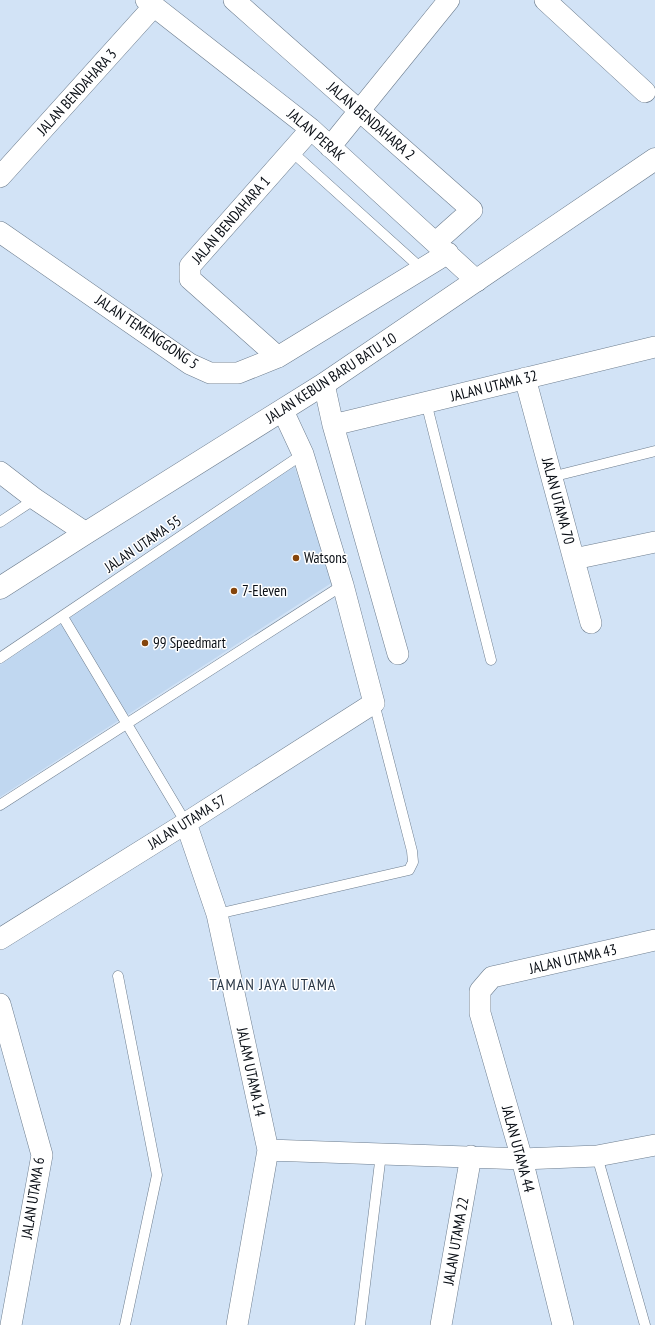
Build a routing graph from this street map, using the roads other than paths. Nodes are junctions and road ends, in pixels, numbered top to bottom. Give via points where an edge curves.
1 (234, 0) edge
2 (449, 0) edge
3 (545, 0) edge
4 (150, 3) edge
5 (645, 92) dead end
6 (359, 110) junction
7 (311, 129) junction
8 (330, 147) junction
9 (292, 151) junction
10 (655, 159) edge
11 (0, 177) edge
12 (0, 232) edge
13 (442, 248) junction
14 (422, 270) junction
15 (477, 281) junction
16 (655, 347) edge
17 (278, 358) junction
18 (524, 378) junction
19 (324, 384) junction
20 (426, 402) junction
21 (283, 411) junction
22 (333, 425) junction
23 (655, 451) edge
24 (302, 454) junction
25 (0, 472) edge
26 (551, 477) junction
27 (35, 499) junction
28 (0, 522) edge
29 (86, 533) junction
30 (655, 542) edge
31 (574, 559) junction
32 (343, 585) junction
33 (0, 588) edge
34 (63, 617) junction
35 (591, 623) dead end
36 (398, 654) dead end
37 (0, 658) edge
38 (491, 660) dead end
39 (374, 703) junction
40 (127, 724) junction
41 (0, 805) edge
42 (186, 823) junction
43 (217, 914) junction
44 (0, 939) edge
45 (655, 940) edge
46 (118, 976) dead end
47 (492, 977) joint
48 (0, 1004) edge
49 (655, 1145) edge
50 (268, 1150) junction
51 (381, 1154) junction
52 (471, 1156) junction
53 (597, 1156) junction
54 (522, 1158) junction
55 (11, 1325) edge
56 (124, 1325) edge
57 (237, 1325) edge
58 (360, 1325) edge
59 (441, 1325) edge
60 (563, 1325) edge
61 (645, 1325) edge

1 - 6 street, JALAN BENDAHARA 2
2 - 6 street
3 - 5 street
4 - 7 street, JALAN PERAK
4 - 11 street, JALAN BENDAHARA 3
6 - 8 street
6 - 13 street, JALAN BENDAHARA 2 via 472,210
7 - 8 street, JALAN PERAK
7 - 9 street, JALAN BENDAHARA 1
8 - 13 street, JALAN PERAK
9 - 14 lane
9 - 17 street, JALAN BENDAHARA 1 via 190,266 190,279
10 - 15 street, JALAN KEBUN BARU BATU 10
12 - 17 street, JALAN TEMENGGONG 5 via 190,364 210,373 238,372
13 - 14 street, JALAN TEMENGGONG 5
13 - 15 street, JALAN PERAK
14 - 17 street, JALAN TEMENGGONG 5
15 - 19 street, JALAN KEBUN BARU BATU 10
16 - 18 street, JALAN UTAMA 32
18 - 20 street, JALAN UTAMA 32
18 - 26 street, JALAN UTAMA 70
19 - 21 street, JALAN KEBUN BARU BATU 10
19 - 22 street
20 - 22 street, JALAN UTAMA 32
20 - 38 lane
21 - 24 street
21 - 29 street, JALAN KEBUN BARU BATU 10
22 - 36 street
23 - 26 lane
24 - 32 street
24 - 34 lane, JALAN UTAMA 55
25 - 27 street
26 - 31 street, JALAN UTAMA 70
27 - 28 lane
27 - 29 street
29 - 33 street, JALAN KEBUN BARU BATU 10
30 - 31 street
31 - 35 street, JALAN UTAMA 70
32 - 39 street
32 - 40 lane
34 - 37 lane, JALAN UTAMA 55
34 - 40 lane
39 - 42 street, JALAN UTAMA 57
39 - 43 lane via 412,851 413,862 409,870
40 - 41 lane
40 - 42 lane
42 - 43 street, JALAM UTAMA 14
42 - 44 street, JALAN UTAMA 57
43 - 50 street, JALAM UTAMA 14
45 - 47 street, JALAN UTAMA 43
46 - 56 lane via 157,1175
47 - 54 street, JALAN UTAMA 44 via 480,991 480,1013
48 - 55 street, JALAN UTAMA 6 via 42,1155
49 - 53 street
50 - 51 street
50 - 57 street, JALAM UTAMA 14
51 - 52 street
51 - 58 lane
52 - 54 street
52 - 59 street, JALAN UTAMA 22
53 - 54 street
53 - 61 lane
54 - 60 street, JALAN UTAMA 44

